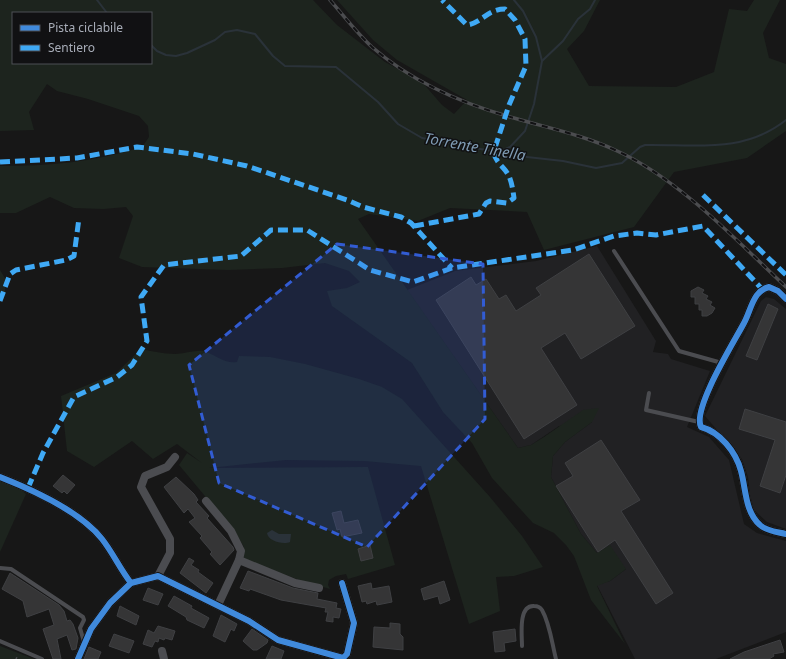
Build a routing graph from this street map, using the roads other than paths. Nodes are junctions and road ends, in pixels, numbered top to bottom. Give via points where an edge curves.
1 (614, 251) dead end
2 (786, 299) edge
3 (722, 363) junction
4 (649, 393) dead end
5 (699, 422) junction
6 (175, 457) dead end
7 (0, 477) edge
8 (206, 501) dead end
9 (786, 534) edge
10 (239, 560) junction
11 (0, 568) edge
12 (158, 576) junction
13 (131, 583) junction
14 (342, 583) dead end
15 (319, 588) dead end
16 (218, 605) junction
17 (0, 641) edge
18 (84, 642) junction
19 (522, 646) dead end
20 (42, 659) edge
21 (78, 659) edge
22 (556, 659) edge

1 - 3 lane via 679,351
2 - 3 street via 769,287 762,289
3 - 5 street via 712,382
4 - 5 lane via 646,410
5 - 9 street via 701,427 723,440 732,451 741,468 748,503 754,518 761,527
6 - 12 street via 167,467 145,476 140,487 170,539 170,553
7 - 13 street via 55,502 89,526 104,541
8 - 10 street via 231,531 241,548
10 - 15 street via 295,583
10 - 16 street
11 - 18 lane via 11,569 83,618 80,628
12 - 13 street
12 - 16 street
13 - 18 street via 103,612
14 - 16 street via 354,623 347,654 343,658 278,640
17 - 20 lane
18 - 21 street
19 - 22 lane via 525,610 537,606 544,617

